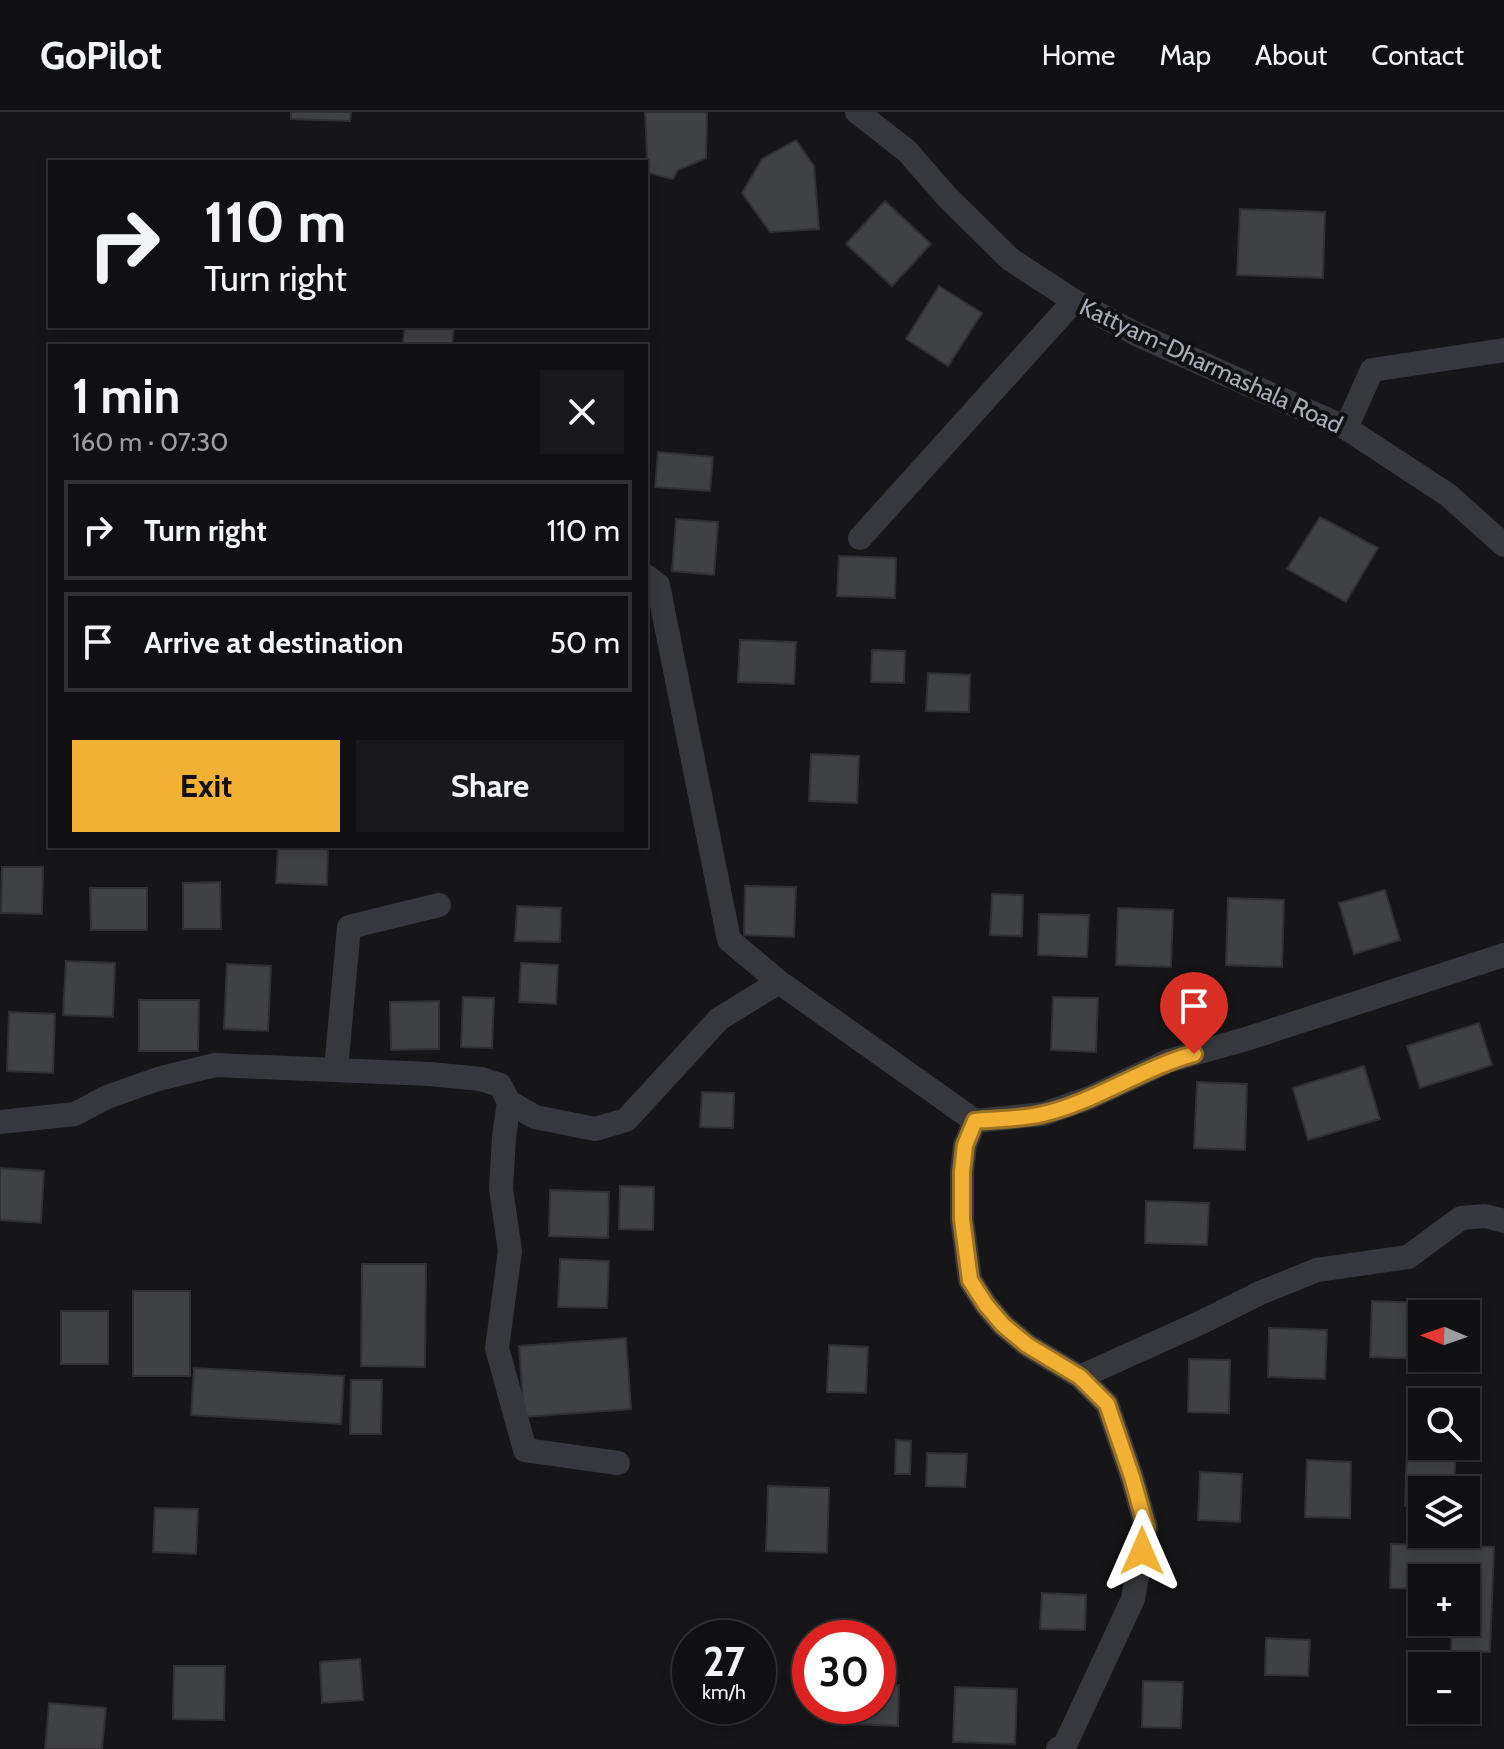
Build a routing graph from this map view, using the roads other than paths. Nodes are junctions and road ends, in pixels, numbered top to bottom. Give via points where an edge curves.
1 (857, 112) edge
2 (1074, 301) junction
3 (1504, 350) edge
4 (1346, 428) junction
5 (860, 538) dead end
6 (1504, 545) edge
7 (648, 578) edge
8 (439, 905) dead end
9 (1504, 955) edge
10 (779, 982) junction
11 (336, 1069) junction
12 (509, 1102) junction
13 (975, 1121) junction
14 (0, 1122) edge
15 (1504, 1221) edge
16 (1080, 1377) junction
17 (618, 1463) dead end
18 (1058, 1749) edge

1 - 2 street, Kattyam-Dharmashala Road via 907,151 1010,259
2 - 4 street, Kattyam-Dharmashala Road
2 - 5 street
3 - 4 street via 1372,370
4 - 6 street, Kattyam-Dharmashala Road via 1448,495
7 - 10 street via 658,585 729,940
8 - 11 street via 349,927
9 - 13 street via 1168,1061 1043,1114
10 - 12 street via 719,1019 626,1120 595,1129 535,1117
10 - 13 street
11 - 12 street via 481,1079 500,1085
11 - 14 street via 215,1065 158,1079 75,1114
12 - 17 street via 501,1189 510,1251 497,1348 525,1450
13 - 16 street via 962,1172 970,1280 1003,1325
15 - 16 street via 1461,1218 1408,1257 1317,1270
16 - 18 street via 1107,1404 1146,1527 1133,1599 1065,1745

